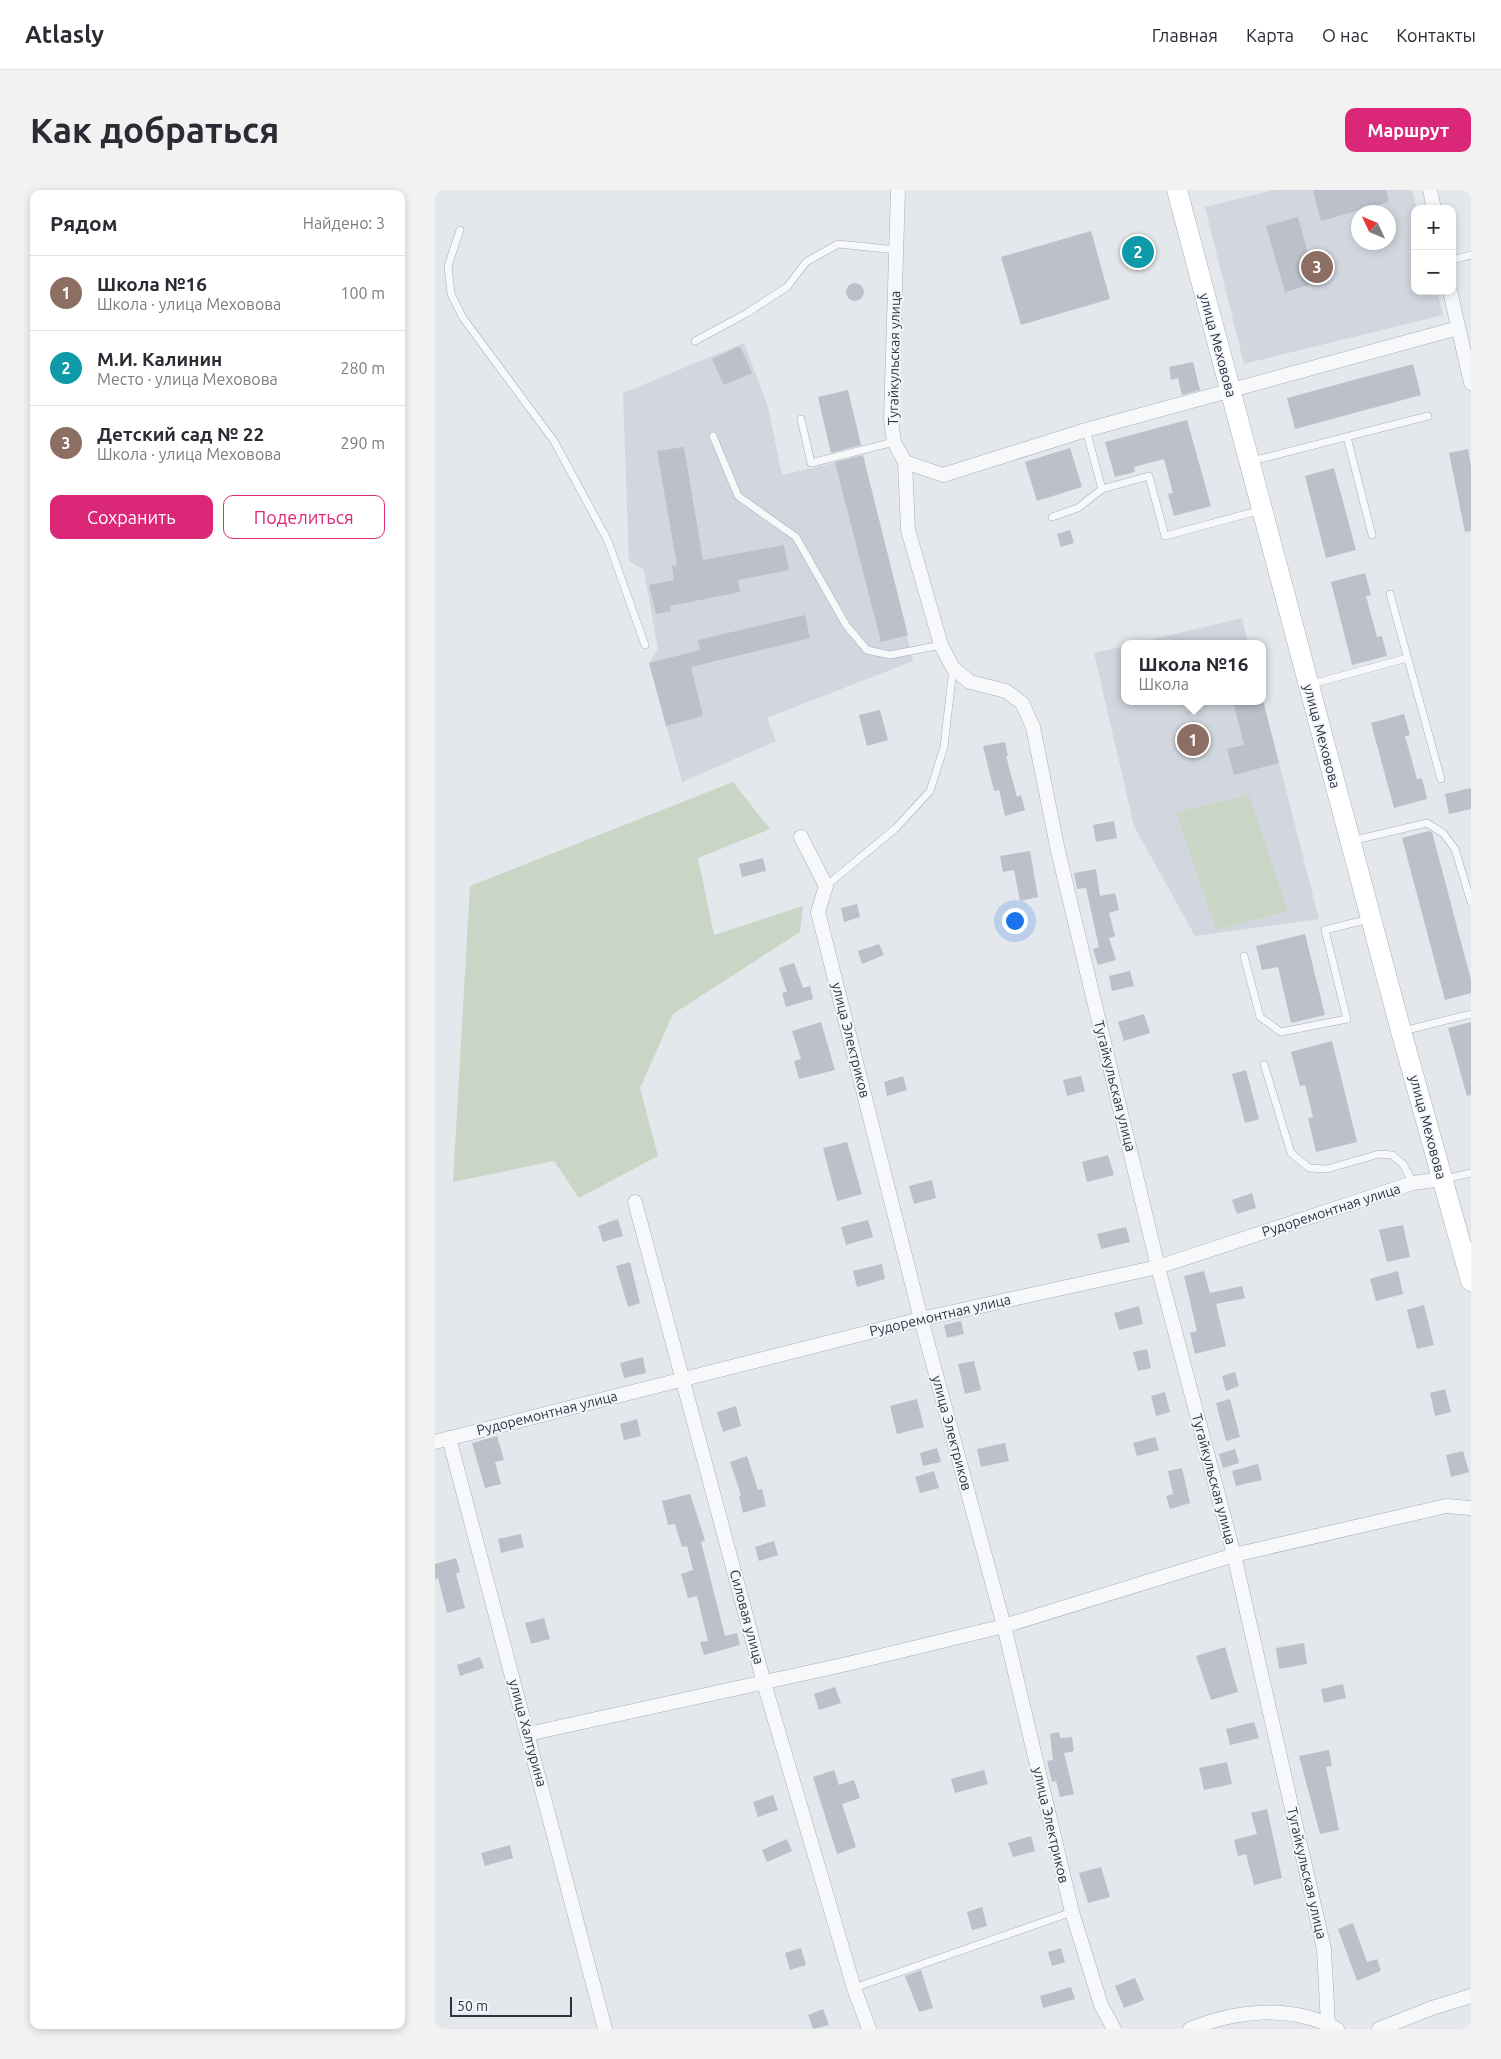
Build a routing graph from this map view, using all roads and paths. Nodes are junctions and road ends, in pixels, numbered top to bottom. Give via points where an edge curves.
1 (897, 190) edge
2 (1177, 190) edge
3 (1430, 190) edge
4 (1433, 205) edge
5 (460, 230) dead end
6 (897, 250) junction
7 (1471, 255) edge
8 (1456, 259) edge
9 (1451, 295) edge
10 (1458, 328) junction
11 (695, 341) dead end
12 (1471, 383) edge
13 (1230, 391) junction
14 (1428, 416) dead end
15 (801, 419) dead end
16 (1086, 430) junction
17 (713, 436) dead end
18 (1347, 437) junction
19 (894, 442) junction
20 (905, 462) junction
21 (1249, 462) junction
22 (1102, 489) junction
23 (1261, 510) junction
24 (1053, 517) dead end
25 (1372, 536) dead end
26 (1389, 594) dead end
27 (645, 644) dead end
28 (941, 645) junction
29 (1407, 658) junction
30 (953, 668) junction
31 (1309, 685) junction
32 (1441, 779) dead end
33 (801, 838) dead end
34 (1351, 841) junction
35 (826, 886) junction
36 (1471, 902) edge
37 (1372, 918) junction
38 (1244, 956) dead end
39 (1471, 1014) edge
40 (1401, 1031) junction
41 (1264, 1064) dead end
42 (1471, 1173) edge
43 (1442, 1179) junction
44 (1413, 1184) junction
45 (635, 1202) dead end
46 (1467, 1249) edge
47 (1158, 1267) junction
48 (1471, 1281) edge
49 (921, 1319) junction
50 (683, 1378) junction
51 (449, 1438) junction
52 (435, 1442) edge
53 (1471, 1508) edge
54 (1234, 1555) junction
55 (1004, 1626) junction
56 (764, 1683) junction
57 (528, 1734) junction
58 (1072, 1912) junction
59 (854, 1988) junction
60 (1471, 1996) edge
61 (1333, 2026) edge
62 (605, 2029) edge
63 (869, 2029) edge
64 (1114, 2029) edge
65 (1190, 2029) edge
66 (1379, 2029) edge

1 - 6 street, Тугайкульская улица
2 - 13 street, улица Меховова
3 - 4 street
5 - 27 lane via 448,266 451,294 463,318 554,441 608,541
6 - 11 lane via 838,244 806,262 787,287
6 - 19 street, Тугайкульская улица via 891,419
7 - 8 lane
9 - 10 street
10 - 12 street
10 - 13 street
13 - 16 street
13 - 21 street, улица Меховова
14 - 18 lane
15 - 19 lane via 811,463
16 - 20 street via 943,475
16 - 22 lane
17 - 28 lane via 738,496 796,537 846,625 867,650 889,655
18 - 21 lane
18 - 25 lane
19 - 20 street, Тугайкульская улица
20 - 28 street, Тугайкульская улица via 908,530
21 - 23 street, улица Меховова
22 - 23 lane via 1149,476 1165,536
22 - 24 lane via 1078,508
23 - 31 street, улица Меховова
26 - 29 lane
28 - 30 street, Тугайкульская улица
29 - 31 lane
29 - 32 lane
30 - 35 lane via 944,747 930,791 896,828
30 - 47 street, Тугайкульская улица via 970,682 1006,691 1022,703 1033,727 1058,851
31 - 34 street, улица Меховова
33 - 35 street
34 - 36 lane via 1427,823 1443,833 1455,849
34 - 37 street, улица Меховова
35 - 49 street, улица Электриков via 818,912
37 - 38 lane via 1325,930 1347,1019 1281,1032 1260,1017
37 - 40 street, улица Меховова
39 - 40 lane
40 - 43 street, улица Меховова
41 - 44 lane via 1291,1153 1309,1168 1327,1169 1379,1154 1392,1155 1403,1164
42 - 43 lane
43 - 44 street, Рудоремонтная улица
43 - 46 street, улица Меховова
44 - 47 street, Рудоремонтная улица
45 - 50 street, Силовая улица
46 - 48 street, улица Меховова
47 - 49 street, Рудоремонтная улица
47 - 54 street, Тугайкульская улица
49 - 50 street, Рудоремонтная улица
49 - 55 street, улица Электриков
50 - 51 street, Рудоремонтная улица
50 - 56 street, Силовая улица
51 - 52 street, Рудоремонтная улица
51 - 57 street, улица Халтурина
53 - 54 street via 1446,1506
54 - 55 street
54 - 61 street, Тугайкульская улица via 1324,1949
55 - 56 street
55 - 58 street, улица Электриков
56 - 57 street
56 - 59 street, Силовая улица
57 - 62 street, улица Халтурина
58 - 59 lane
58 - 64 street, улица Электриков via 1101,2005
59 - 63 street, Силовая улица
60 - 66 street
61 - 65 street via 1296,2014 1265,2012 1239,2014

